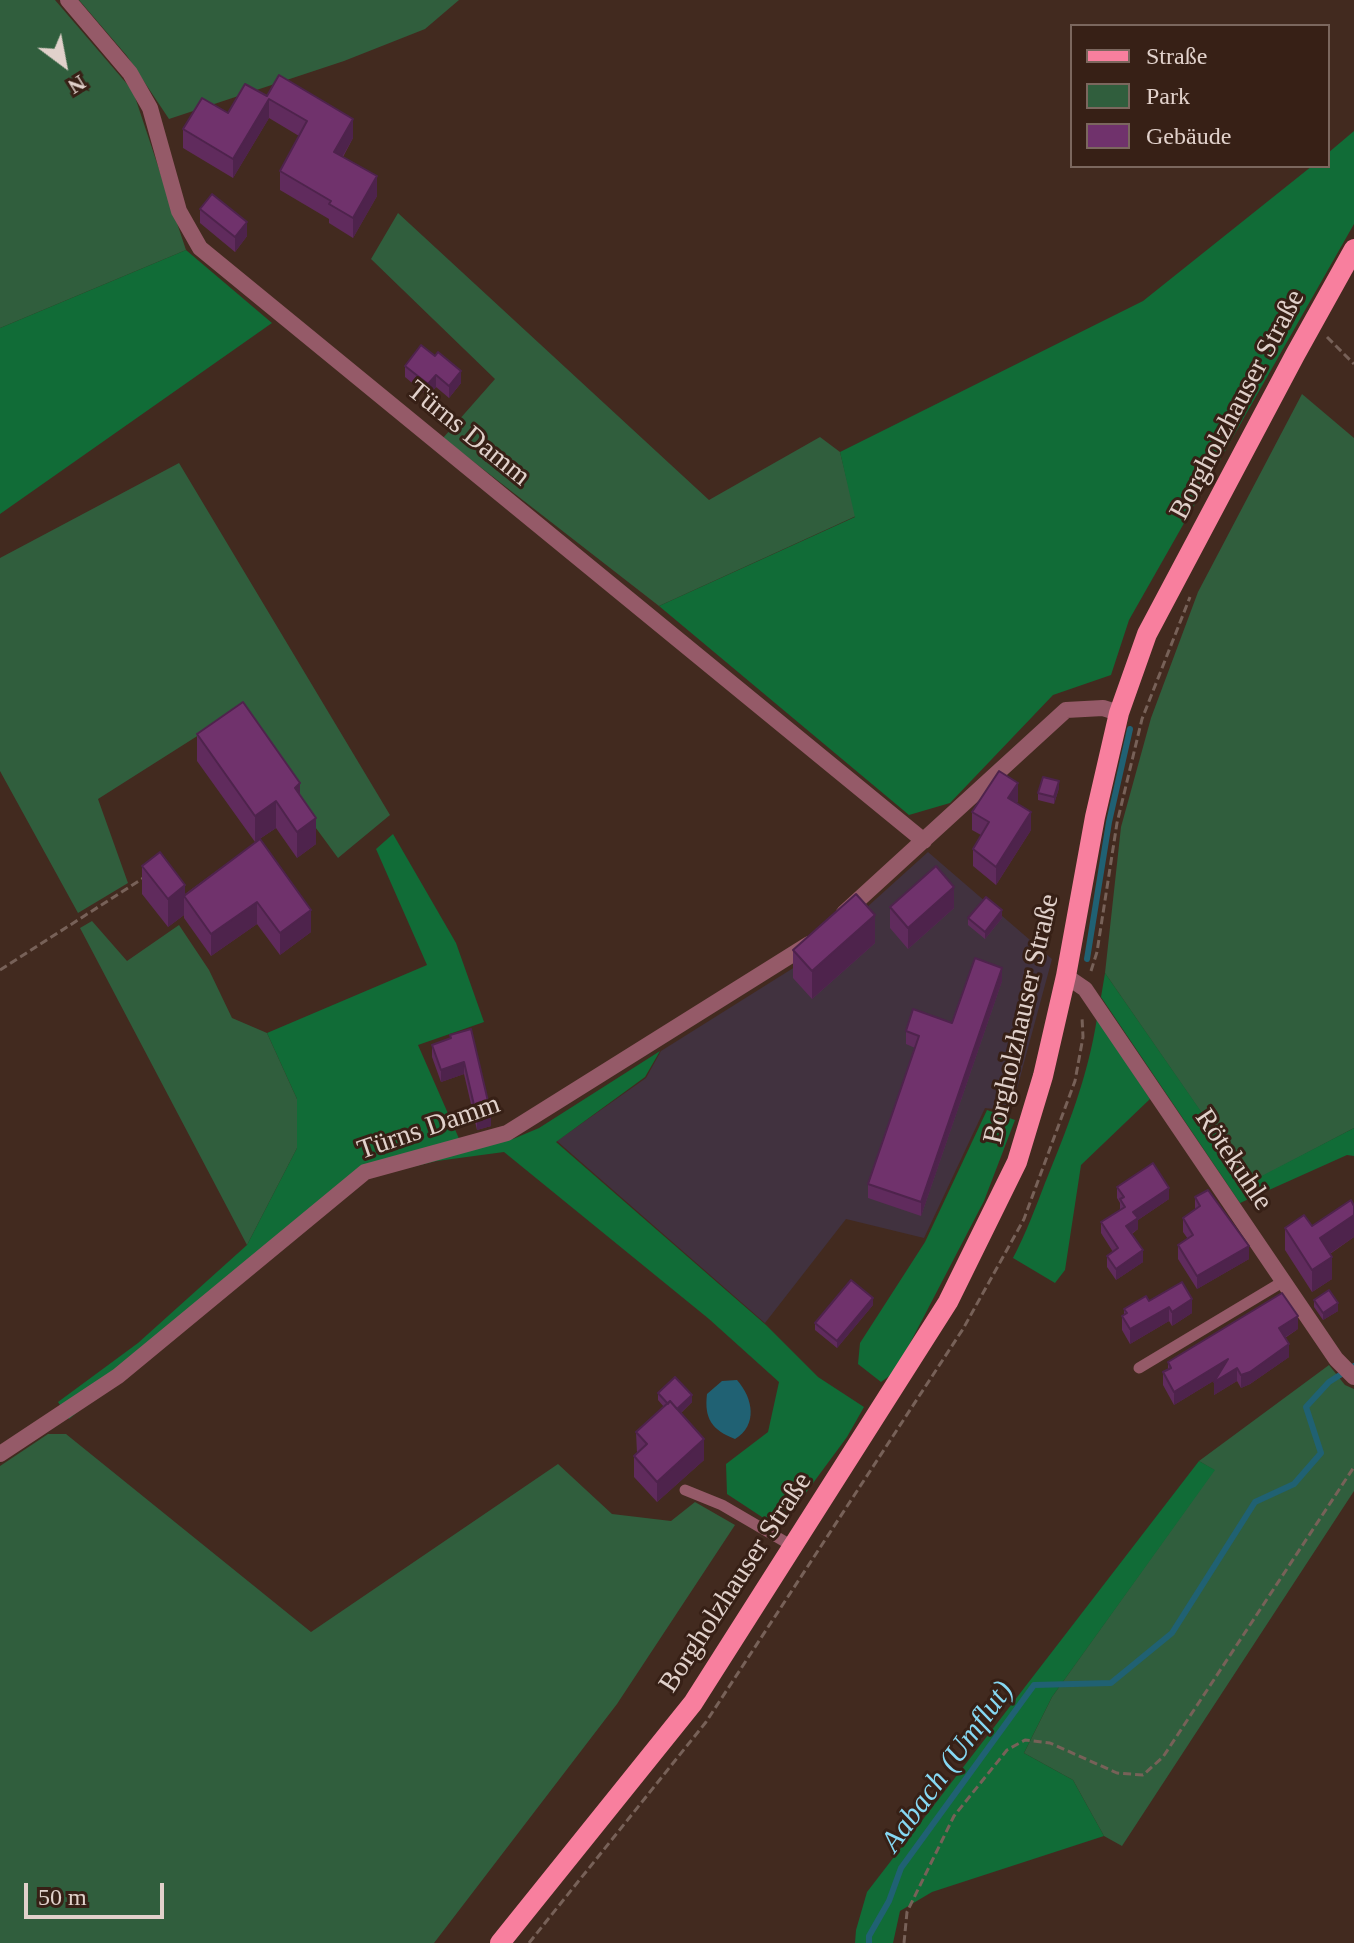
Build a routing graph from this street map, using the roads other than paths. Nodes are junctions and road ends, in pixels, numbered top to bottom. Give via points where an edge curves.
1 (68, 0) edge
2 (1354, 249) edge
3 (1119, 713) junction
4 (924, 841) junction
5 (1066, 976) junction
6 (1284, 1281) junction
7 (1139, 1368) dead end
8 (1354, 1377) edge
9 (0, 1454) edge
10 (685, 1490) dead end
11 (794, 1547) junction
12 (500, 1943) edge

1 - 4 street, Türns Damm via 130,73 150,108 179,211 200,248
2 - 3 main road, Borgholzhauser Straße via 1147,634
3 - 4 street, Türns Damm via 1103,708 1066,710
3 - 5 main road, Borgholzhauser Straße
4 - 9 street, Türns Damm via 808,945 507,1133 365,1172 118,1376
5 - 6 street, Rötekuhle via 1085,989
5 - 11 main road, Borgholzhauser Straße via 1017,1162 948,1302
6 - 7 lane
6 - 8 street, Rötekuhle
10 - 11 lane
11 - 12 main road, Borgholzhauser Straße via 693,1703

